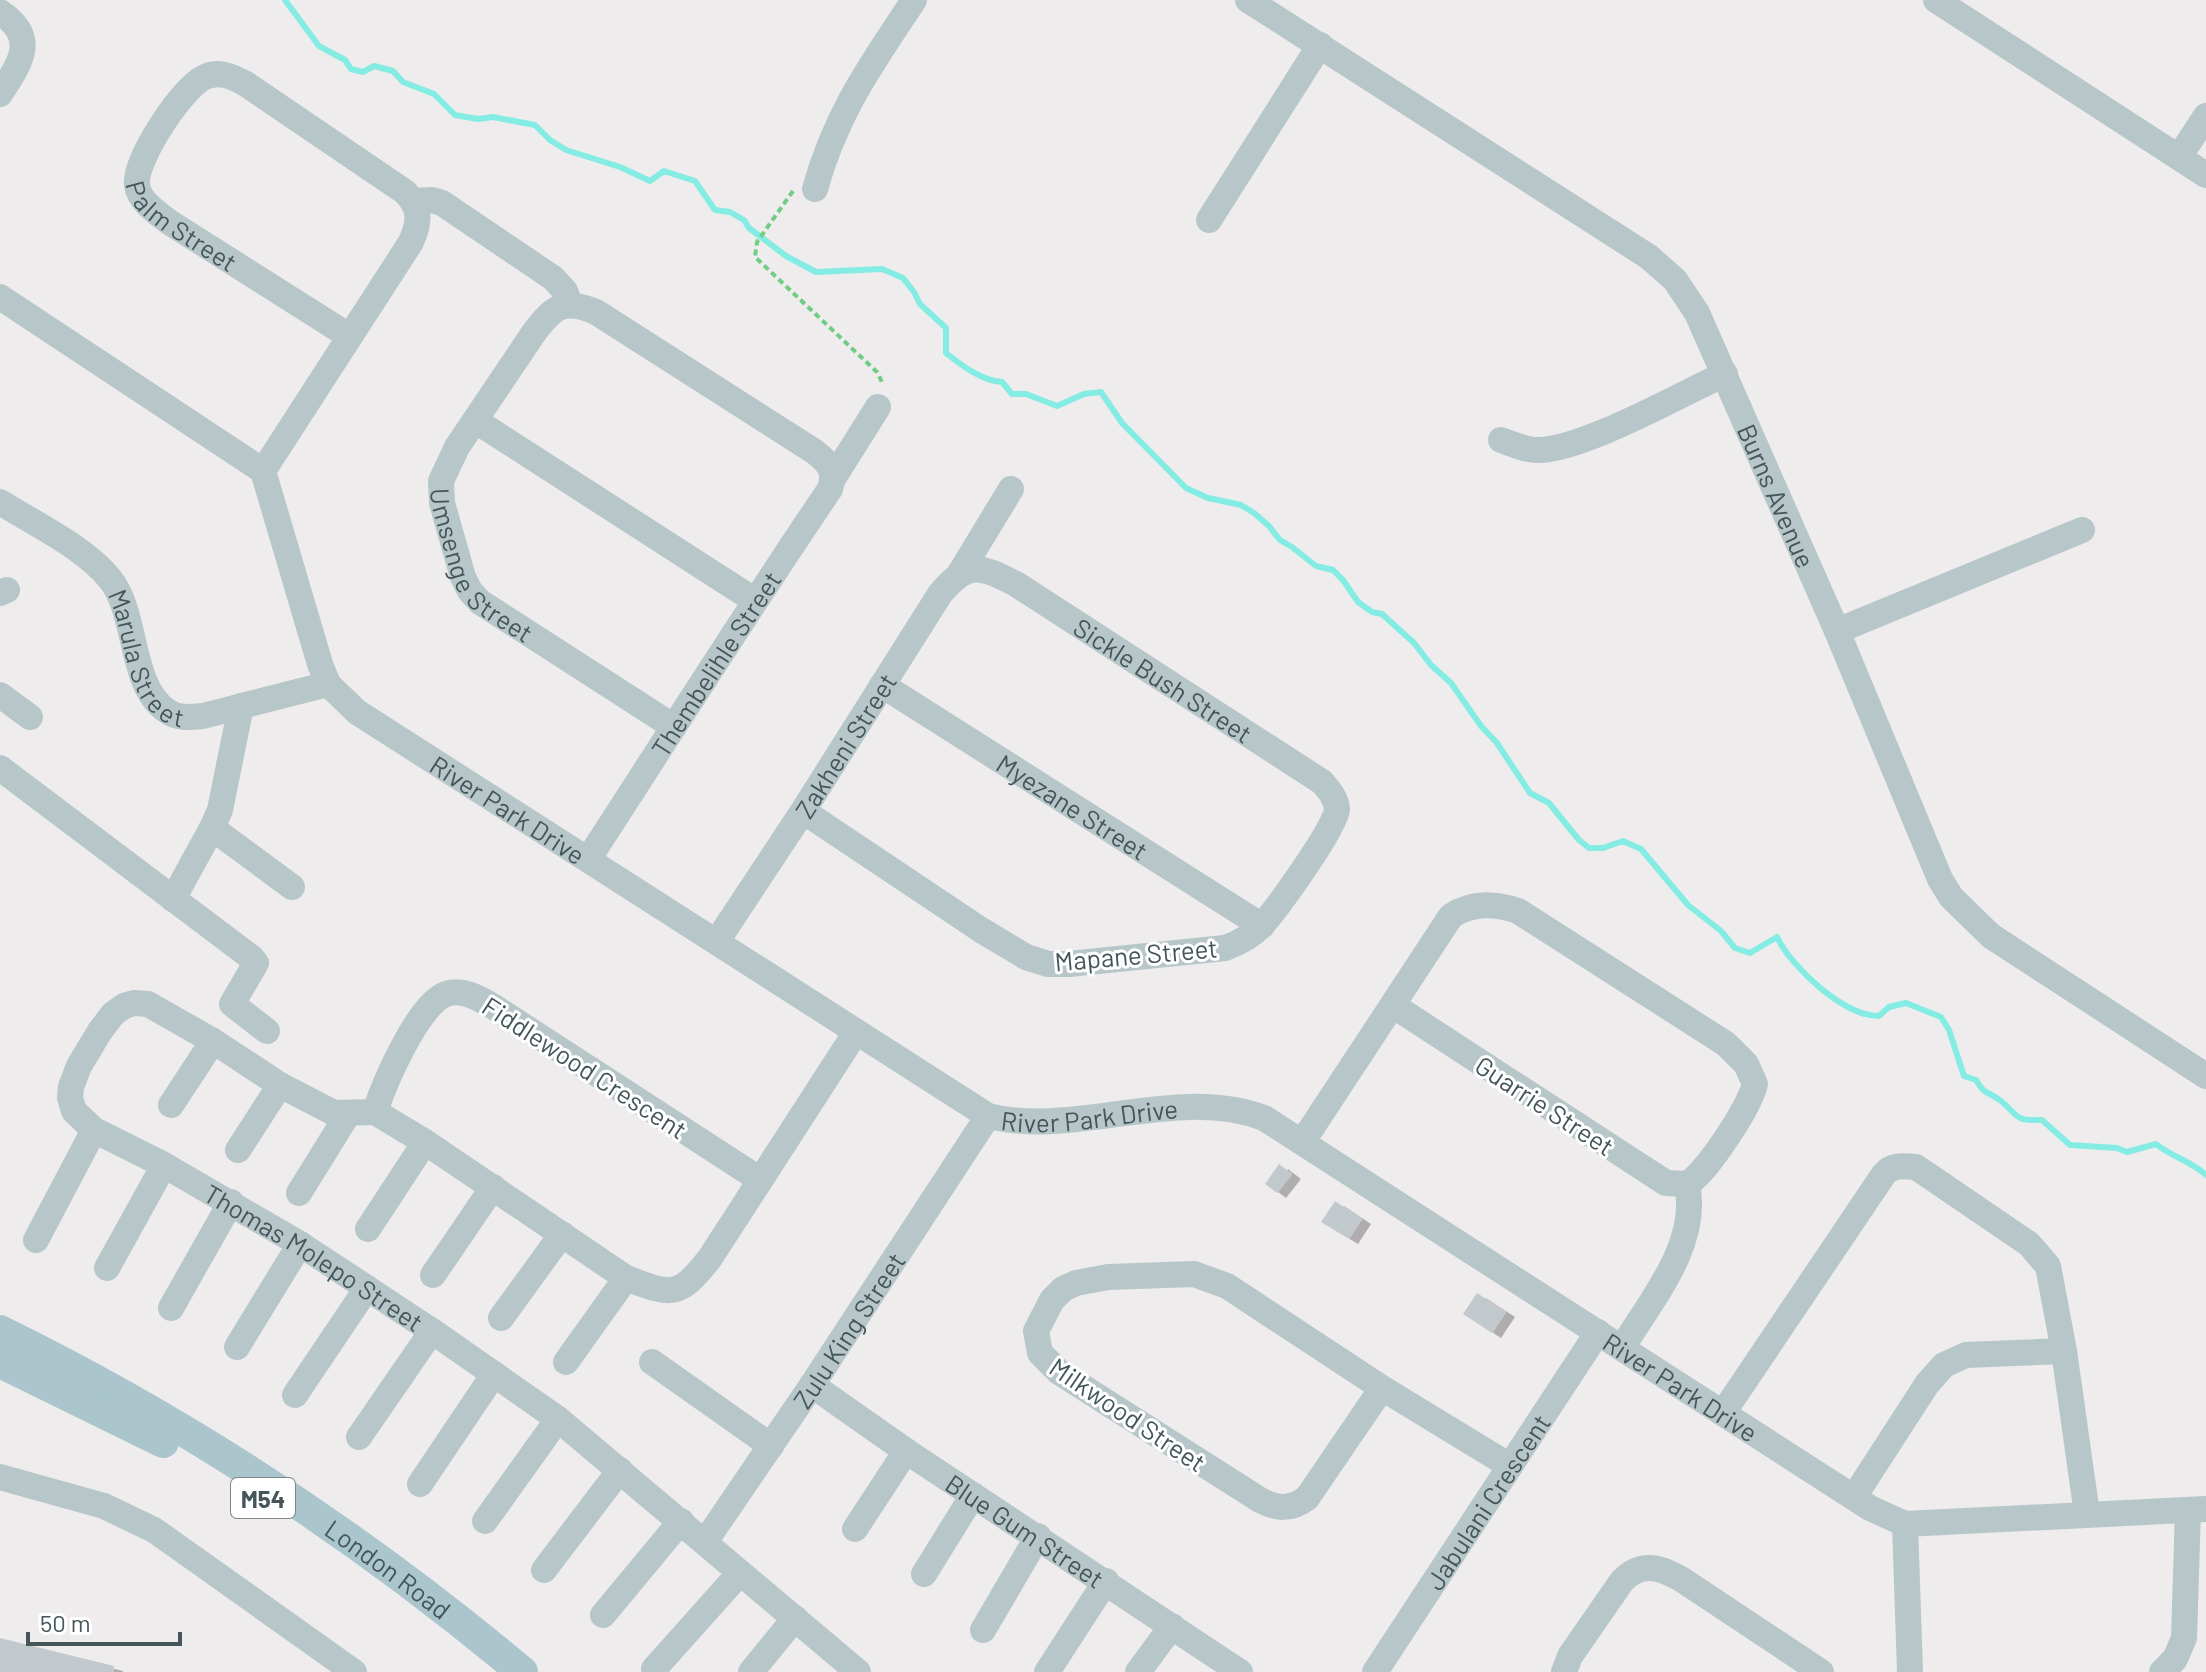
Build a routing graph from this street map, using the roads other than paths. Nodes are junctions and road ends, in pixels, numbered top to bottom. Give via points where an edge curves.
1 (914, 0) edge
2 (1248, 0) edge
3 (1936, 0) edge
4 (0, 12) edge
5 (1320, 45) junction
6 (0, 94) edge
7 (2206, 116) edge
8 (2179, 157) junction
9 (2206, 175) edge
10 (815, 189) dead end
11 (414, 201) junction
12 (1209, 220) dead end
13 (0, 297) edge
14 (564, 306) junction
15 (349, 336) junction
16 (1725, 374) junction
17 (878, 407) road end
18 (476, 421) junction
19 (1501, 440) dead end
20 (263, 471) junction
21 (832, 472) junction
22 (1011, 489) dead end
23 (0, 502) edge
24 (2082, 530) dead end
25 (972, 571) junction
26 (754, 600) junction
27 (1837, 631) junction
28 (328, 684) junction
29 (882, 685) junction
30 (0, 695) edge
31 (241, 706) junction
32 (30, 717) dead end
33 (674, 727) junction
34 (2, 773) edge
35 (1335, 801) joint
36 (803, 811) junction
37 (212, 828) junction
38 (589, 858) junction
39 (292, 887) dead end
40 (173, 899) junction
41 (1262, 926) junction
42 (717, 941) junction
43 (1394, 1006) junction
44 (267, 1031) dead end
45 (856, 1032) junction
46 (213, 1041) junction
47 (2206, 1076) edge
48 (280, 1085) junction
49 (171, 1105) dead end
50 (375, 1112) junction
51 (348, 1114) junction
52 (988, 1116) junction
53 (94, 1130) junction
54 (1303, 1141) junction
55 (425, 1142) junction
56 (238, 1150) dead end
57 (164, 1165) junction
58 (759, 1179) junction
59 (1693, 1179) junction
60 (493, 1187) junction
61 (299, 1193) dead end
62 (231, 1202) junction
63 (368, 1229) dead end
64 (562, 1234) junction
65 (36, 1240) dead end
66 (300, 1244) junction
67 (107, 1268) dead end
68 (433, 1275) dead end
69 (626, 1278) junction
70 (367, 1288) junction
71 (171, 1308) dead end
72 (501, 1318) dead end
73 (0, 1331) edge
74 (432, 1331) junction
75 (1598, 1332) junction
76 (237, 1347) dead end
77 (1622, 1348) junction
78 (2064, 1351) junction
79 (0, 1362) edge
80 (566, 1362) dead end
81 (652, 1362) dead end
82 (494, 1374) junction
83 (812, 1385) junction
84 (1382, 1388) junction
85 (295, 1395) dead end
86 (1723, 1413) junction
87 (558, 1419) junction
88 (359, 1437) dead end
89 (771, 1446) junction
90 (906, 1451) junction
91 (1510, 1466) junction
92 (620, 1470) junction
93 (0, 1477) edge
94 (420, 1484) dead end
95 (973, 1495) junction
96 (1854, 1497) junction
97 (2197, 1509) edge
98 (2087, 1514) junction
99 (485, 1521) dead end
100 (681, 1521) junction
101 (1905, 1524) junction
102 (855, 1529) dead end
103 (1038, 1536) junction
104 (705, 1542) junction
105 (544, 1570) dead end
106 (739, 1574) junction
107 (924, 1574) dead end
108 (1106, 1581) junction
109 (603, 1615) dead end
110 (795, 1618) junction
111 (1172, 1626) junction
112 (983, 1630) dead end
113 (654, 1669) dead end
114 (851, 1670) edge
115 (1237, 1671) edge
116 (354, 1672) edge
117 (502, 1672) edge
118 (522, 1672) edge
119 (751, 1672) edge
120 (1047, 1672) edge
121 (1138, 1672) edge
122 (1375, 1672) edge
123 (1564, 1672) edge
124 (1821, 1672) edge
125 (1910, 1672) edge
126 (2162, 1672) edge

1 - 10 street via 840,117
2 - 5 street, Burns Avenue
3 - 8 street
4 - 6 street via 18,29 23,50
5 - 12 street
5 - 16 street, Burns Avenue via 1663,268 1687,295
7 - 8 street
8 - 9 street
11 - 14 street via 442,203 553,278 565,291
11 - 15 street via 417,229 411,242
11 - 15 street, Palm Street via 229,75 213,74 191,86 144,155 137,186 153,210
13 - 20 street
14 - 18 street, Umsenge Street via 546,316
14 - 21 street via 596,312 815,452
15 - 20 street
16 - 19 street via 1586,439 1537,450
16 - 27 street, Burns Avenue
17 - 21 street, Thembelihle Street
18 - 26 street
18 - 33 street, Umsenge Street via 441,481 442,503 470,591 496,614
20 - 28 street, River Park Drive
21 - 26 street, Thembelihle Street via 830,489
22 - 25 street, Zakheni Street
23 - 31 street, Marula Street via 86,557 111,580 121,595 146,682 168,712 203,716
24 - 27 street
25 - 29 street, Zakheni Street via 940,594
25 - 35 street, Sickle Bush Street via 1016,584 1322,782
26 - 33 street, Thembelihle Street
27 - 47 street, Burns Avenue via 1951,897 1991,936
28 - 31 street, Marula Street
28 - 38 street, River Park Drive via 357,712
29 - 36 street, Zakheni Street
29 - 41 street, Myezane Street
30 - 32 street
31 - 37 street via 228,780
33 - 38 street, Thembelihle Street
34 - 40 street
35 - 41 street, Mapane Street via 1337,812 1329,831
36 - 41 street, Mapane Street via 981,930 1048,964 1225,948
36 - 42 street, Zakheni Street
37 - 39 street
37 - 40 street
38 - 42 street, River Park Drive
40 - 44 street via 256,963 232,1004
42 - 45 street, River Park Drive
43 - 54 street
43 - 59 street, Guarrie Street via 1655,1177 1666,1183
43 - 59 street via 1451,916 1478,905 1518,911 1726,1044 1752,1073 1755,1084 1747,1106
45 - 52 street, River Park Drive
45 - 58 street
46 - 48 street, Thomas Molepo Street
46 - 49 street
46 - 53 street, Thomas Molepo Street via 148,1004 124,1006 113,1014 71,1087 74,1111
48 - 51 street, Thomas Molepo Street via 334,1113
48 - 56 street
50 - 51 street, Thomas Molepo Street
50 - 55 street
50 - 58 street, Fiddlewood Crescent via 396,1058 425,1014 445,994 459,992 494,1007
51 - 61 street
52 - 54 street, River Park Drive via 1034,1121 1224,1108 1264,1118
52 - 83 street, Zulu King Street
53 - 57 street, Thomas Molepo Street
53 - 65 street
54 - 75 street, River Park Drive
55 - 60 street
55 - 63 street
57 - 62 street, Thomas Molepo Street
57 - 67 street
58 - 69 street via 686,1285 662,1291
59 - 77 street via 1687,1231 1676,1258
60 - 64 street
60 - 68 street
62 - 66 street, Thomas Molepo Street
62 - 71 street
64 - 69 street
64 - 72 street
66 - 70 street, Thomas Molepo Street
66 - 76 street
69 - 80 street
70 - 74 street, Thomas Molepo Street
70 - 85 street
73 - 118 main road, London Road / M54 via 250,1472 378,1560
74 - 82 street, Thomas Molepo Street
74 - 88 street
75 - 77 street, River Park Drive
75 - 91 street, Jabulani Crescent
77 - 86 street, River Park Drive
78 - 86 street via 2051,1276 2043,1259 1924,1171 1897,1166 1876,1184
78 - 96 street via 1966,1355 1944,1365
78 - 98 street
79 - 117 main road, London Road / M54 via 176,1448 265,1499 401,1592
81 - 89 street
82 - 87 street, Thomas Molepo Street
82 - 94 street
83 - 89 street, Zulu King Street
83 - 90 street, Blue Gum Street
84 - 84 street, Milkwood Street via 1227,1286 1194,1274 1076,1283 1052,1300 1036,1331 1037,1348 1059,1372 1277,1507 1291,1507 1307,1498
84 - 91 street, Milkwood Street
86 - 96 street, River Park Drive
87 - 92 street, Thomas Molepo Street
87 - 99 street
89 - 104 street, Zulu King Street
90 - 95 street, Blue Gum Street
90 - 102 street
91 - 122 street, Jabulani Crescent
92 - 100 street, Thomas Molepo Street
92 - 105 street
93 - 116 street via 104,1506 154,1530
95 - 103 street, Blue Gum Street
95 - 107 street
96 - 101 street, River Park Drive
97 - 98 street, River Park Drive
97 - 126 street via 2184,1638
98 - 101 street, River Park Drive
100 - 104 street, Thomas Molepo Street
100 - 109 street
101 - 125 street
103 - 108 street, Blue Gum Street
103 - 112 street
104 - 106 street, Thomas Molepo Street
106 - 110 street, Thomas Molepo Street
106 - 113 street
108 - 111 street, Blue Gum Street
108 - 120 street
110 - 114 street, Thomas Molepo Street
110 - 119 street
111 - 115 street, Blue Gum Street
111 - 121 street
123 - 124 street via 1617,1588 1630,1572 1644,1567 1681,1579

